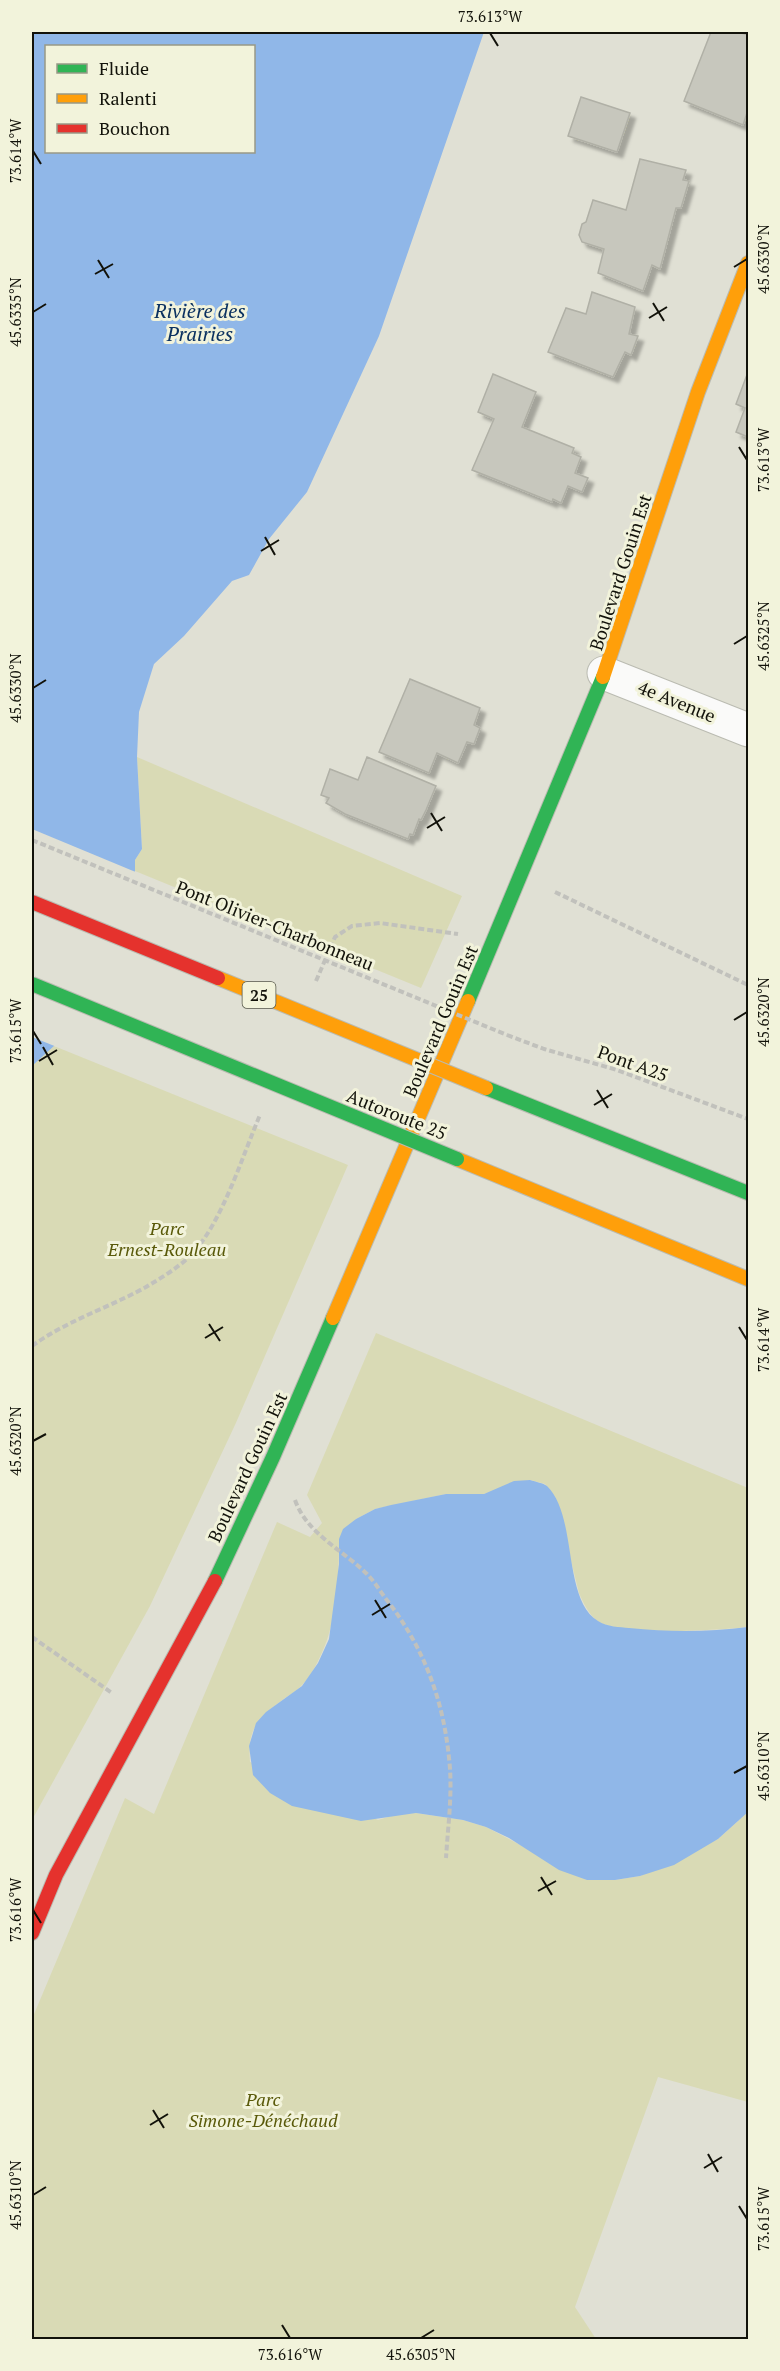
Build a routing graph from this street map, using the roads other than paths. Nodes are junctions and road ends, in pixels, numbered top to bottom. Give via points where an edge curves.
1 (748, 263) edge
2 (604, 673) junction
3 (748, 730) edge
4 (32, 902) edge
5 (32, 984) edge
6 (748, 1193) edge
7 (678, 1251) junction
8 (748, 1279) edge
9 (748, 1291) edge
10 (32, 1933) edge

1 - 2 main road, Boulevard Gouin Est via 698,392
2 - 3 street, 4e Avenue
2 - 10 main road, Boulevard Gouin Est via 273,1457 208,1595 56,1875
4 - 6 main road, 25, bridge
5 - 7 main road, Autoroute 25, bridge
7 - 8 main road, Autoroute 25
7 - 9 main road

